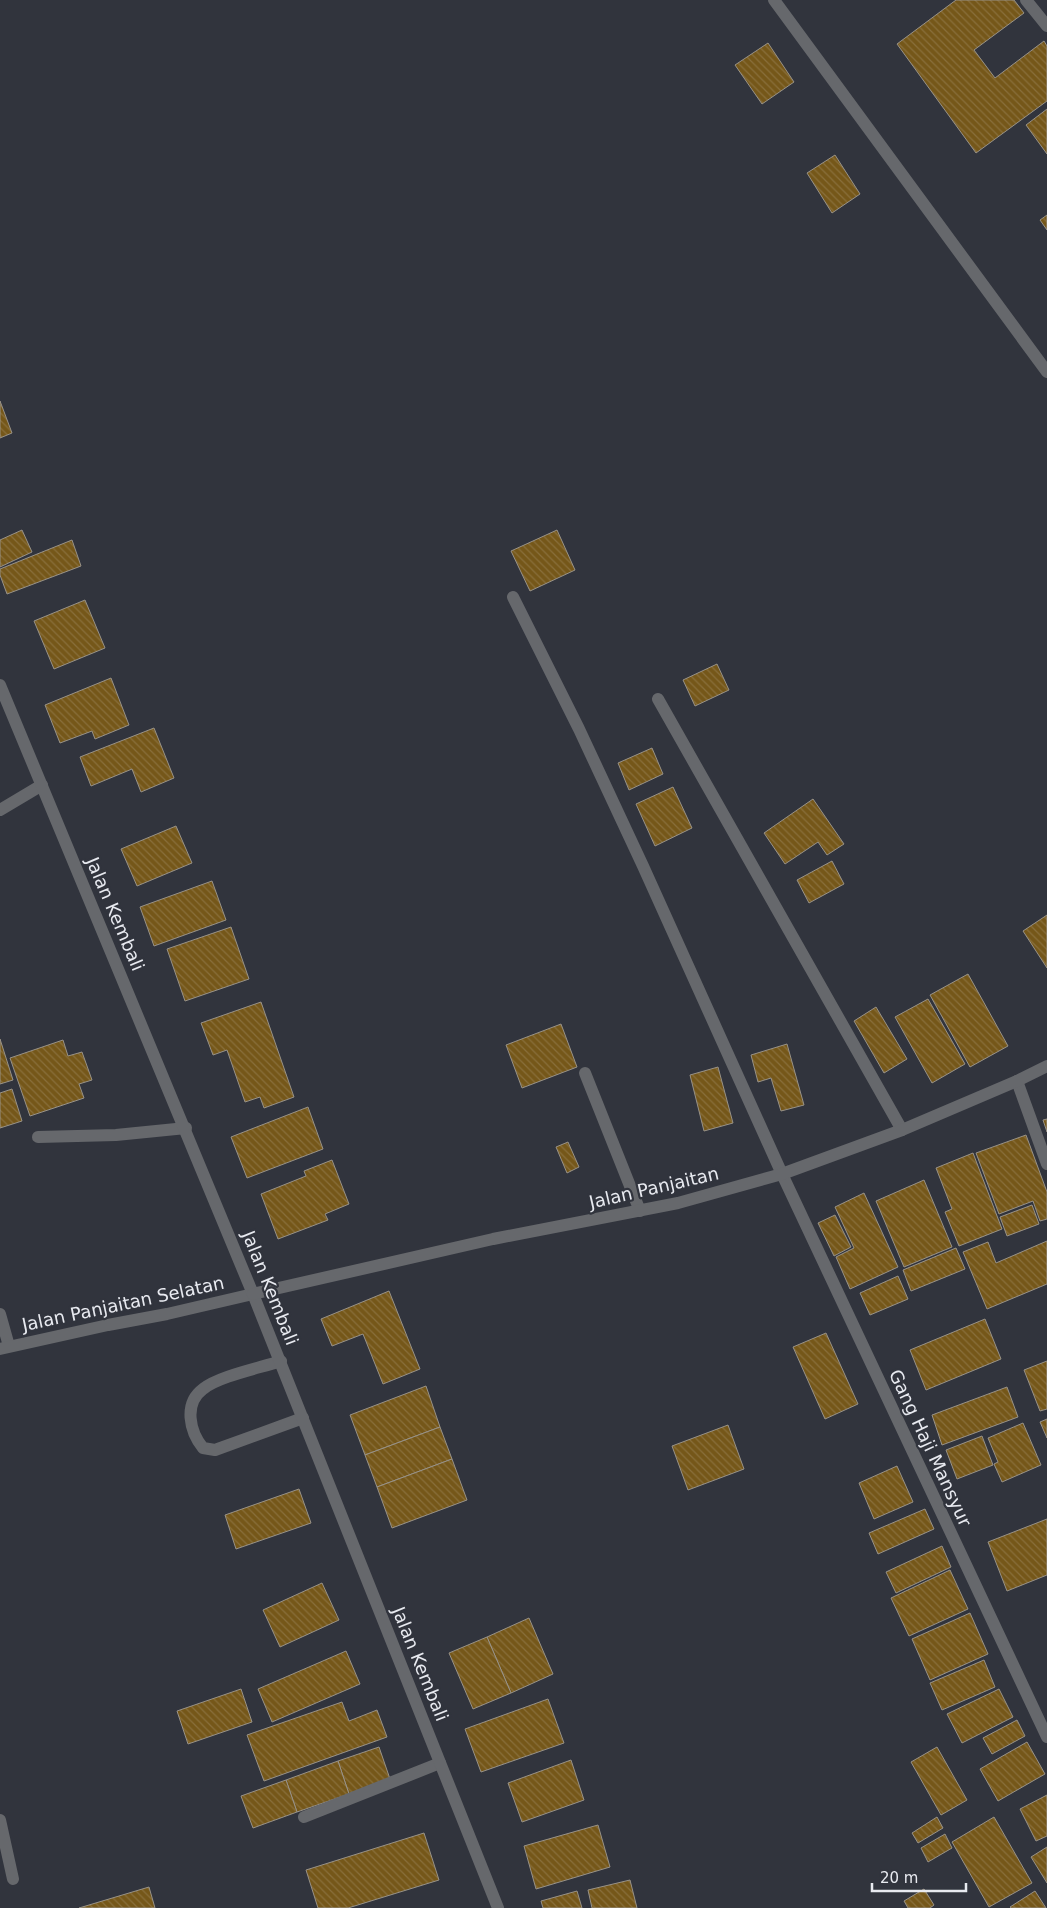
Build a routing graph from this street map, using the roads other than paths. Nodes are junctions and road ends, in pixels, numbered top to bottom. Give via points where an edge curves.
1 (774, 0) edge
2 (1026, 0) edge
3 (1047, 26) edge
4 (1047, 372) edge
5 (513, 596) dead end
6 (0, 685) edge
7 (658, 699) dead end
8 (3, 702) edge
9 (42, 785) junction
10 (0, 810) edge
11 (1047, 1066) edge
12 (585, 1072) dead end
13 (1017, 1081) junction
14 (186, 1128) junction
15 (902, 1130) junction
16 (38, 1137) dead end
17 (1047, 1164) edge
18 (782, 1174) junction
19 (640, 1211) junction
20 (254, 1294) junction
21 (0, 1314) edge
22 (5, 1347) edge
23 (281, 1361) junction
24 (303, 1418) junction
25 (1047, 1737) edge
26 (440, 1763) junction
27 (304, 1817) dead end
28 (0, 1820) edge
29 (13, 1879) dead end
30 (498, 1908) edge

1 - 4 street
2 - 3 street
5 - 18 street, Gang Haji Mansyur via 643,866
6 - 8 street, Jalan Kembali
7 - 15 street
8 - 9 street, Jalan Kembali
9 - 10 street
9 - 14 street, Jalan Kembali
11 - 13 street, Jalan Panjaitan
12 - 19 street
13 - 15 street, Jalan Panjaitan
13 - 17 street
14 - 16 street
14 - 20 street, Jalan Kembali
15 - 18 street, Jalan Panjaitan
18 - 19 street, Jalan Panjaitan
18 - 25 street, Gang Haji Mansyur
19 - 20 street, Jalan Panjaitan via 493,1239
20 - 22 street, Jalan Panjaitan Selatan
20 - 23 street, Jalan Kembali
21 - 22 street
23 - 24 street, Jalan Kembali
23 - 24 street via 202,1389 192,1404 190,1420 196,1440 203,1448 216,1450
24 - 26 street, Jalan Kembali
26 - 27 street
26 - 30 street, Jalan Kembali
28 - 29 street

